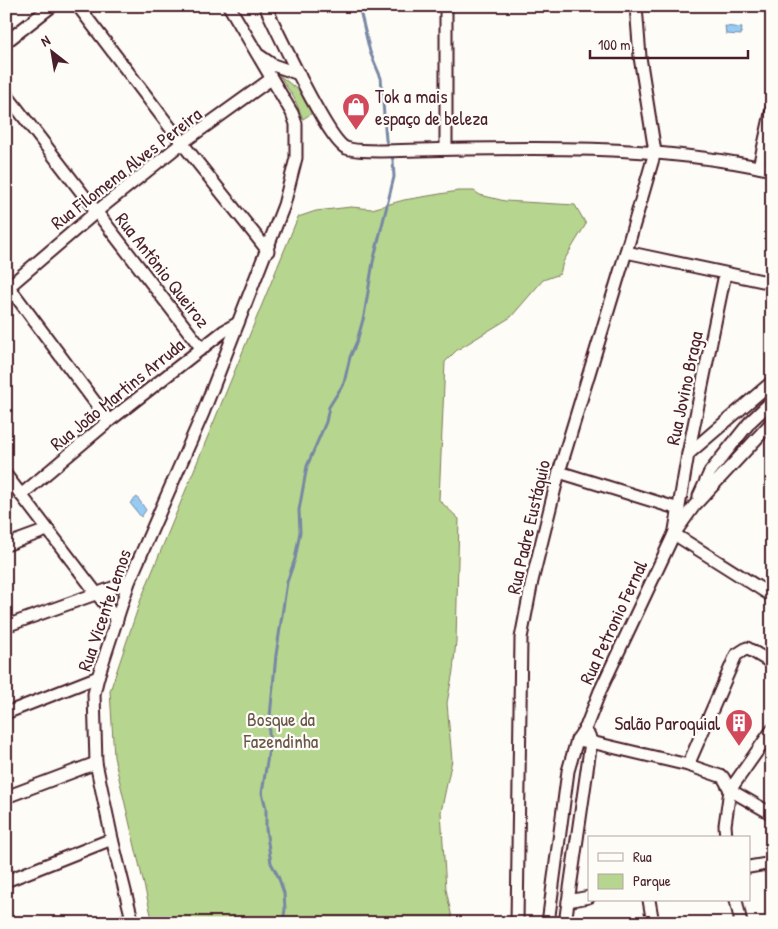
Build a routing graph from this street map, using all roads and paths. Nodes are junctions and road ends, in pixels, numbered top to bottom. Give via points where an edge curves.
1 (52, 6) edge
2 (78, 6) edge
3 (229, 6) edge
4 (264, 6) edge
5 (446, 6) edge
6 (636, 6) edge
7 (6, 42) edge
8 (257, 55) junction
9 (299, 74) junction
10 (271, 79) junction
11 (6, 94) edge
12 (772, 109) edge
13 (182, 143) junction
14 (446, 149) junction
15 (655, 152) junction
16 (759, 167) junction
17 (772, 170) edge
18 (96, 212) junction
19 (268, 251) junction
20 (626, 252) junction
21 (725, 274) junction
22 (772, 283) edge
23 (7, 286) edge
24 (238, 323) junction
25 (202, 349) junction
26 (769, 385) edge
27 (772, 401) edge
28 (109, 421) junction
29 (750, 422) junction
30 (772, 422) edge
31 (688, 454) junction
32 (559, 472) junction
33 (6, 475) edge
34 (21, 495) junction
35 (694, 506) junction
36 (679, 510) junction
37 (47, 530) junction
38 (674, 534) junction
39 (6, 545) edge
40 (129, 582) junction
41 (97, 592) junction
42 (772, 596) edge
43 (117, 620) junction
44 (6, 626) edge
45 (772, 663) edge
46 (98, 677) junction
47 (6, 713) edge
48 (586, 726) junction
49 (772, 730) edge
50 (577, 740) junction
51 (591, 742) junction
52 (96, 763) junction
53 (688, 765) junction
54 (730, 790) junction
55 (6, 797) edge
56 (772, 814) edge
57 (726, 836) edge
58 (112, 839) junction
59 (772, 863) edge
60 (750, 867) edge
61 (6, 881) edge
62 (588, 897) edge
63 (568, 901) junction
64 (649, 902) edge
65 (736, 902) edge
66 (133, 920) edge
67 (118, 923) edge
68 (517, 923) edge
69 (548, 923) edge
70 (565, 923) edge
71 (653, 923) edge
72 (741, 923) edge

1 - 7 street
2 - 13 street
3 - 8 street, Rua Vicente Lemos
4 - 9 street
5 - 14 street
6 - 15 street via 640,57
8 - 9 street via 273,65
8 - 10 street, Rua Vicente Lemos
9 - 14 street via 338,143 346,148 381,151
10 - 13 street, Rua Filomena Alves Pereira
10 - 19 street, Rua Vicente Lemos via 292,113 298,139 284,205
11 - 18 street, Rua Antônio Queiroz
12 - 16 street
13 - 18 street, Rua Filomena Alves Pereira
13 - 19 street
14 - 15 street
15 - 16 street
15 - 20 street, Rua Padre Eustáquio
16 - 17 street
18 - 23 street, Rua Filomena Alves Pereira
18 - 25 street, Rua Antônio Queiroz
19 - 24 street, Rua Vicente Lemos
20 - 21 street
20 - 32 street, Rua Padre Eustáquio
21 - 22 street
21 - 31 street, Rua Jovino Braga
23 - 28 street
24 - 25 street, Rua João Martins Arruda
24 - 40 street, Rua Vicente Lemos via 203,413
25 - 28 street, Rua João Martins Arruda
26 - 29 street, Rua Petronio Fernal
26 - 31 street, Rua Petronio Fernal
27 - 29 street, Rua Petronio Fernal
28 - 34 street, Rua João Martins Arruda
29 - 35 street, Rua Petronio Fernal via 710,472
30 - 35 street, Rua Petronio Fernal
31 - 36 street, Rua Jovino Braga
32 - 36 street
32 - 68 street, Rua Padre Eustáquio via 521,638
33 - 34 street
34 - 37 street
35 - 38 street, Rua Petronio Fernal
36 - 38 street, Rua Petronio Fernal
37 - 39 street
37 - 41 street
38 - 42 street
38 - 48 street, Rua Petronio Fernal
40 - 41 street
40 - 43 street, Rua Vicente Lemos
41 - 43 street
41 - 44 street
43 - 46 street, Rua Vicente Lemos
45 - 53 street via 747,648 736,655
46 - 47 street
46 - 52 street, Rua Vicente Lemos via 94,694
48 - 50 street, Rua Petronio Fernal
48 - 51 street
49 - 54 street
50 - 51 street
50 - 69 street, Rua Petronio Fernal via 568,771
51 - 53 street
51 - 63 street
52 - 55 street
52 - 58 street, Rua Vicente Lemos
53 - 54 street via 723,777
54 - 56 street
54 - 57 street
58 - 61 street
58 - 66 street, Rua Vicente Lemos
59 - 60 street
62 - 63 street
63 - 70 street
64 - 71 street
65 - 72 street
66 - 67 street

